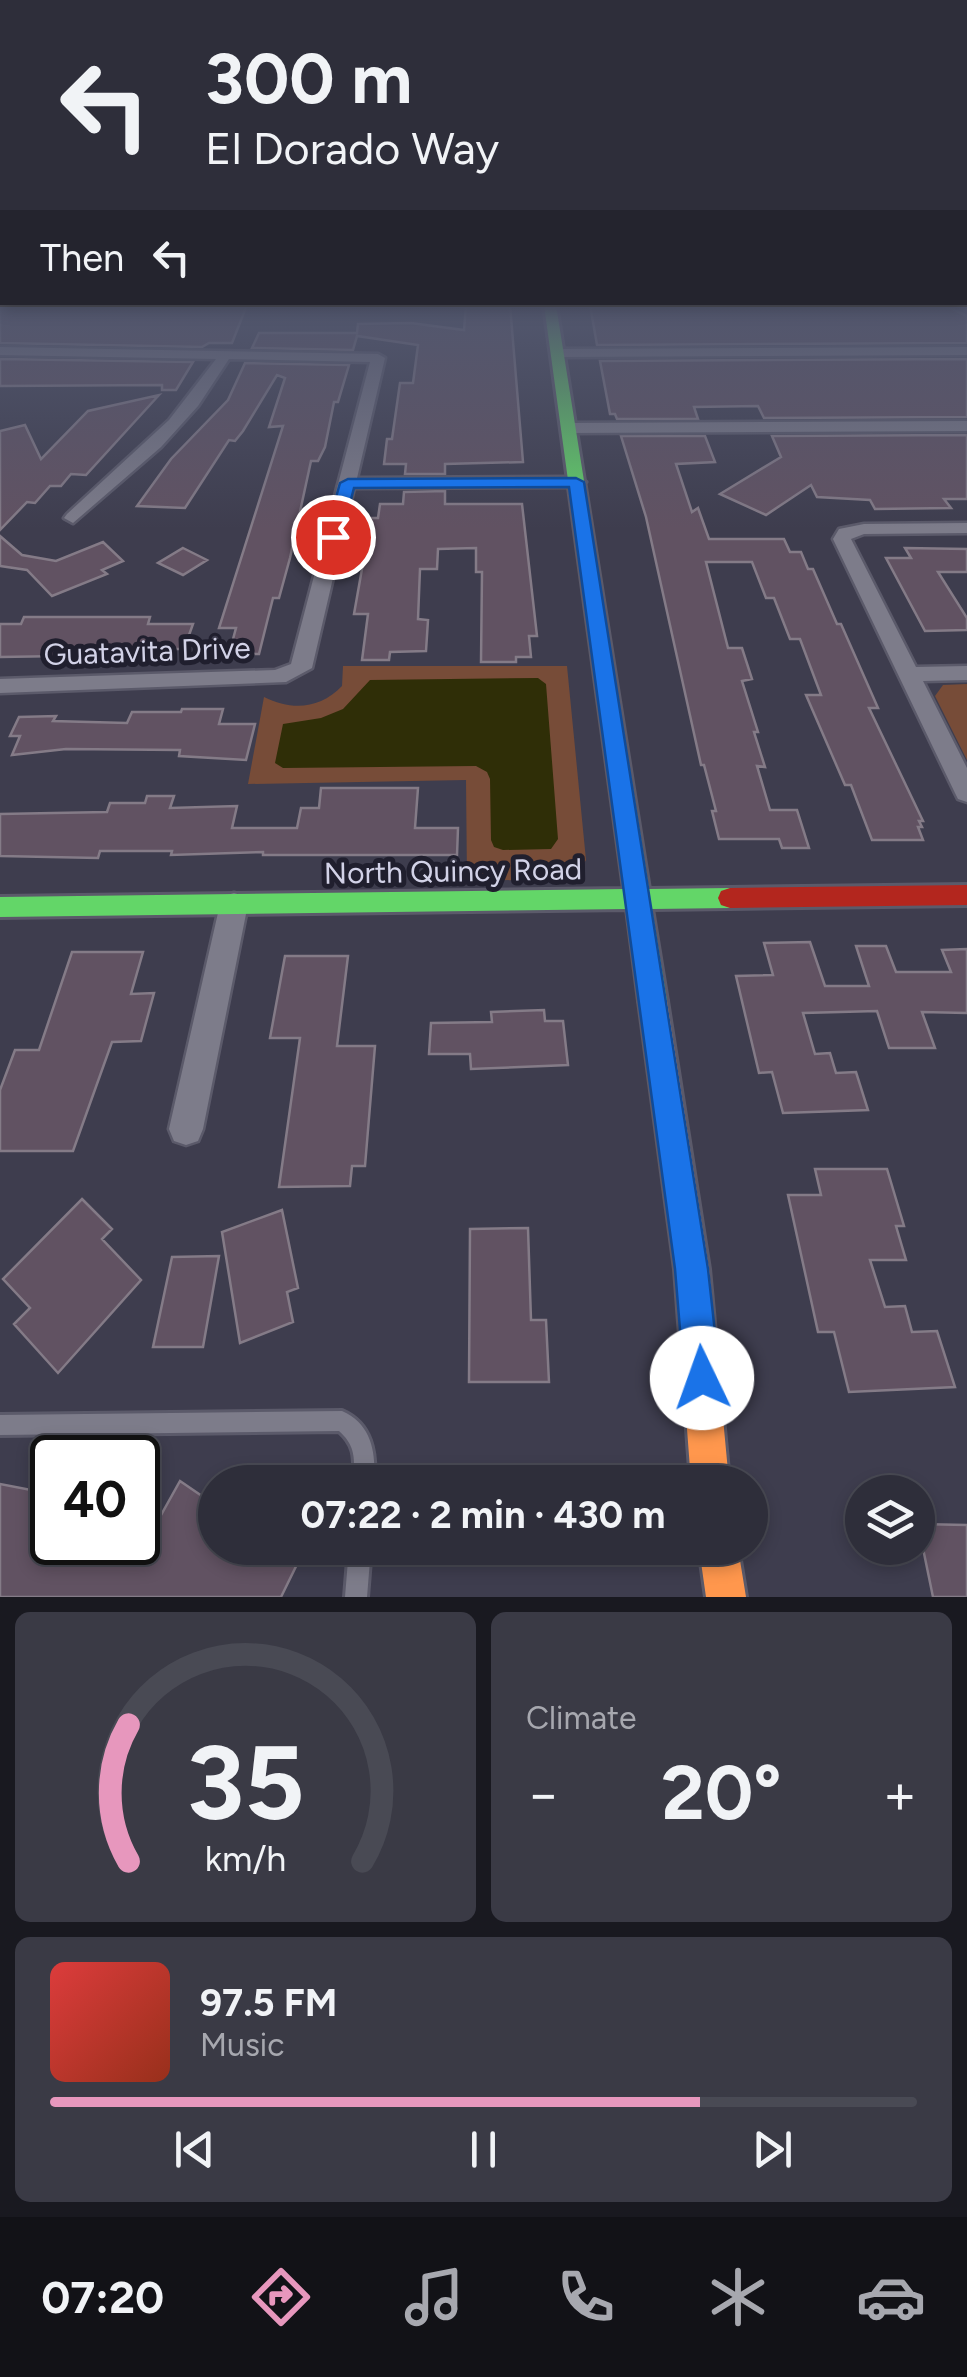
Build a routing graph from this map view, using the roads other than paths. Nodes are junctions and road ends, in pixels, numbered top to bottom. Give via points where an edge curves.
1 (210, 380) edge
2 (373, 380) edge
3 (562, 380) edge
4 (967, 426) edge
5 (569, 428) junction
6 (576, 482) junction
7 (348, 483) junction
8 (73, 518) dead end
9 (967, 528) edge
10 (967, 673) edge
11 (907, 674) junction
12 (0, 686) edge
13 (967, 793) edge
14 (967, 894) edge
15 (638, 898) junction
16 (234, 904) junction
17 (0, 906) edge
18 (186, 1129) dead end
19 (0, 1426) edge
20 (364, 1465) edge
21 (709, 1465) edge
22 (359, 1565) edge
23 (721, 1565) edge
24 (356, 1597) edge
25 (726, 1597) edge

1 - 8 street via 166,432
2 - 7 street
3 - 5 street
4 - 5 street
5 - 6 street
6 - 7 street
6 - 15 street
7 - 12 street, Guatavita Drive via 305,662 295,673
9 - 11 street via 864,529 842,539
10 - 11 street
11 - 13 street
14 - 15 street, North Quincy Road
15 - 16 street, North Quincy Road
15 - 21 street via 694,1286
16 - 17 street, North Quincy Road
16 - 18 street
19 - 20 lane via 342,1420 364,1442
22 - 24 lane
23 - 25 street

